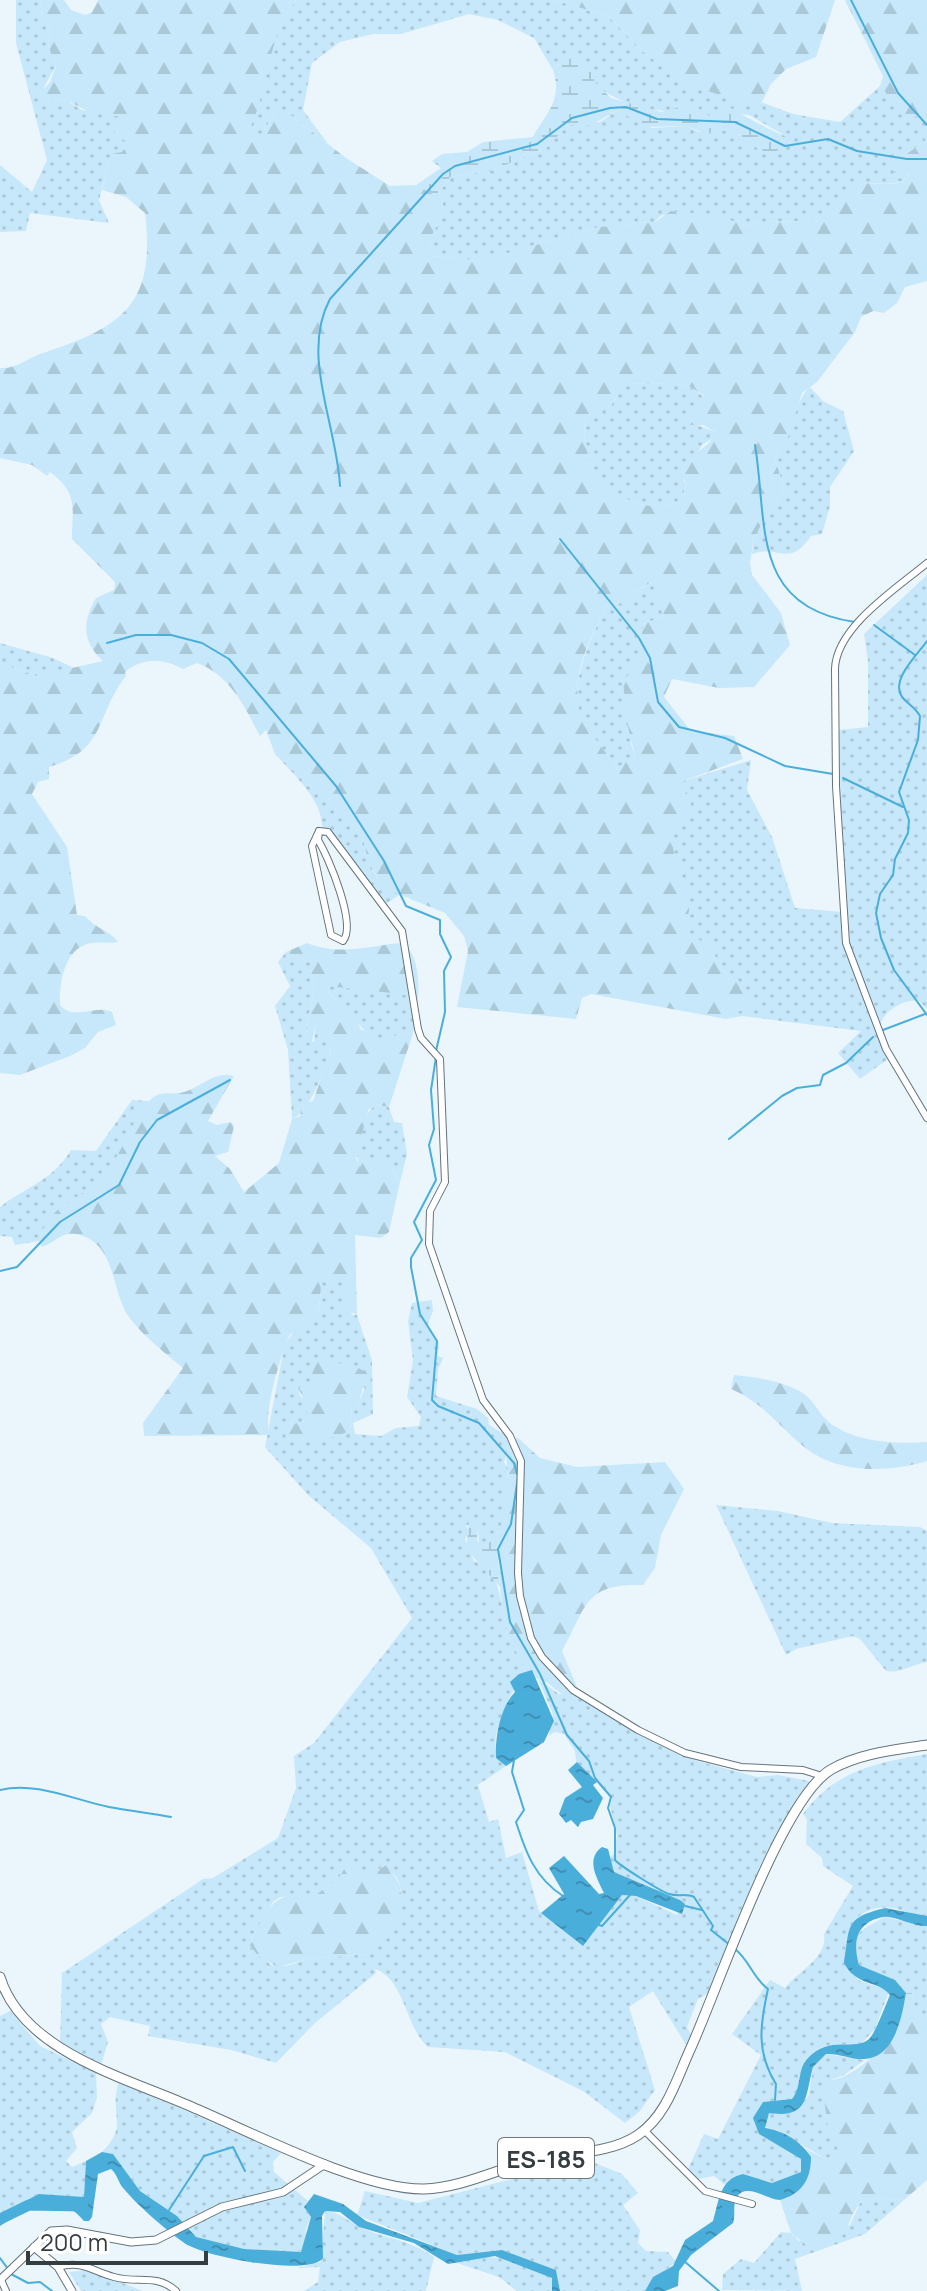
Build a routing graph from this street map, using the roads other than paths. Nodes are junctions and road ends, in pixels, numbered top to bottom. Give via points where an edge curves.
1 (927, 563) edge
2 (319, 831) junction
3 (927, 1118) edge
4 (927, 1745) edge
5 (822, 1776) junction
6 (0, 1977) edge
7 (644, 2130) junction
8 (327, 2163) junction
9 (752, 2204) dead end
10 (34, 2247) junction
11 (58, 2267) junction
12 (6, 2276) edge
13 (6, 2291) edge
14 (72, 2291) edge
15 (176, 2291) edge

1 - 3 street via 851,632 837,652 835,669 846,943 886,1049
2 - 2 street via 312,846 320,893 331,935 343,941 348,914
2 - 5 street via 328,832 402,931 418,1029 440,1059 445,1182 429,1215 429,1244 483,1400 521,1461 519,1585 531,1638 573,1690 685,1753 741,1767
4 - 5 main road via 872,1753
5 - 7 main road via 795,1808 669,2097
6 - 8 main road, ES-185 via 18,2015 57,2046
7 - 8 main road, ES-185 via 628,2141 426,2189 375,2181
7 - 9 street via 700,2188
8 - 10 street via 283,2192 222,2207 166,2237 131,2242 51,2231
10 - 11 street
10 - 12 street
11 - 14 street
11 - 15 street via 80,2263 115,2278 161,2280
12 - 13 street

